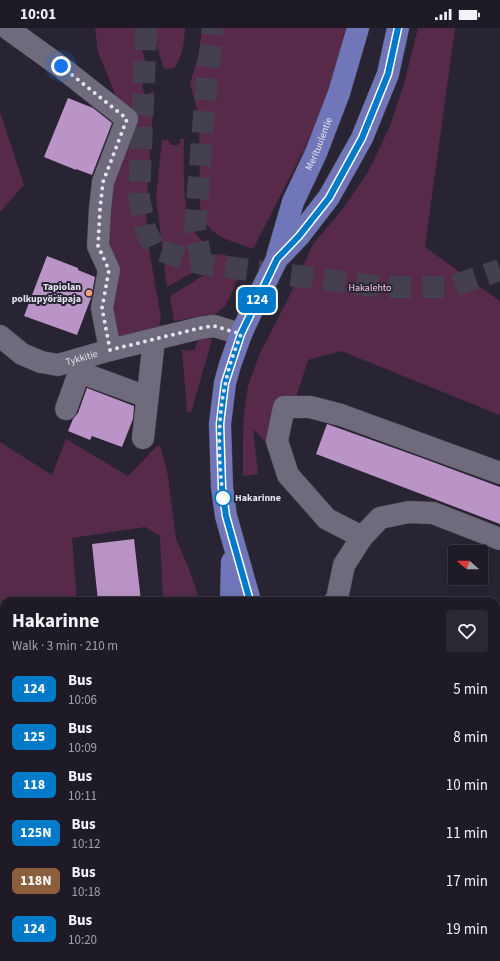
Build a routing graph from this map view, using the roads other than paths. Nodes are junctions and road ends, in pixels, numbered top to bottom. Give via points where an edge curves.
1 (7, 28) edge
2 (358, 28) edge
3 (398, 28) edge
4 (277, 259) junction
5 (241, 334) junction
6 (0, 336) edge
7 (154, 340) junction
8 (110, 350) junction
9 (81, 365) junction
10 (148, 397) junction
11 (66, 409) dead end
12 (143, 438) dead end
13 (500, 473) edge
14 (362, 537) junction
15 (500, 539) edge
16 (232, 541) junction
17 (231, 597) edge
18 (249, 597) edge
19 (337, 597) edge

1 - 8 street via 61,66 127,119 103,182 100,209 98,246 109,270 102,308
2 - 4 main road, Merituulentie via 339,93 316,153 293,202
3 - 4 main road, Merituulentie via 388,74 362,138 329,198
4 - 5 main road, Merituulentie, bridge
5 - 7 street, Tykkitie via 214,326
5 - 16 main road, Merituulentie via 225,383 220,424 222,488
6 - 9 street, Tykkitie via 22,354 41,362
7 - 8 street, Tykkitie
7 - 10 street
8 - 9 street, Tykkitie
9 - 10 street
9 - 11 street
10 - 12 street
13 - 14 street via 341,415 310,407 284,407 277,440 288,475 327,519
14 - 15 street via 380,518 409,512 433,513
14 - 19 street via 344,565
16 - 17 main road, Merituulentie
16 - 18 main road, Merituulentie

